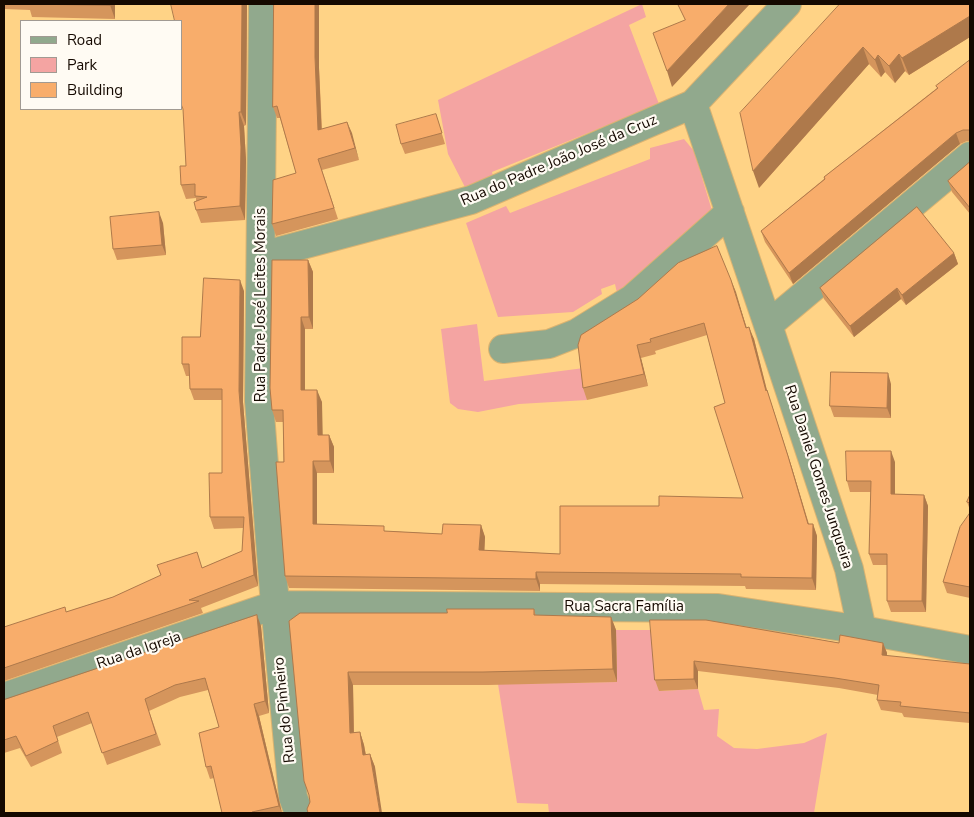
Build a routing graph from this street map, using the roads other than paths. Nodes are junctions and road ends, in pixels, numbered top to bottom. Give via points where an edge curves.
1 (263, 4) edge
2 (787, 4) edge
3 (693, 104) junction
4 (970, 156) edge
5 (730, 212) junction
6 (260, 256) junction
7 (768, 325) junction
8 (503, 349) dead end
9 (275, 605) junction
10 (862, 630) junction
11 (970, 650) edge
12 (4, 697) edge
13 (299, 813) edge

1 - 6 street, Rua Padre José Leites Morais
2 - 3 street, Rua do Padre João José da Cruz
3 - 5 street, Rua Daniel Gomes Junqueira
3 - 6 street, Rua do Padre João José da Cruz via 471,200
4 - 7 street
5 - 7 street, Rua Daniel Gomes Junqueira
5 - 8 street via 632,299 577,333 549,344
6 - 9 street, Rua Padre José Leites Morais via 259,401
7 - 10 street, Rua Daniel Gomes Junqueira via 849,570
9 - 10 street, Rua Sacra Família via 718,608
9 - 12 street, Rua da Igreja
9 - 13 street, Rua do Pinheiro via 293,797
10 - 11 street, Rua Sacra Família

